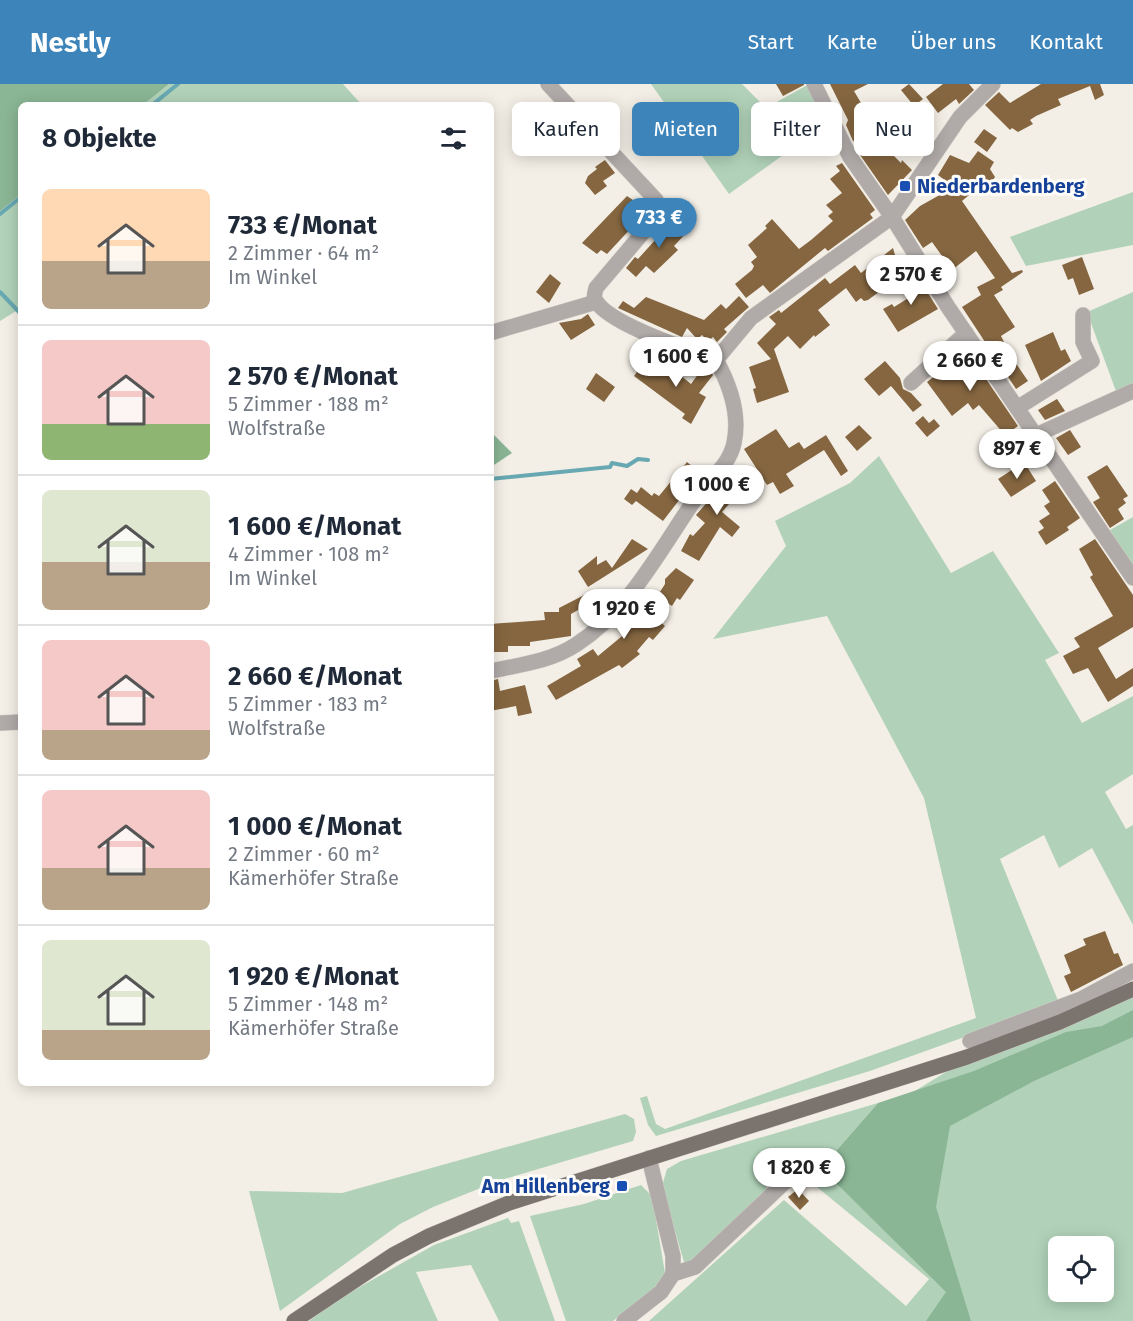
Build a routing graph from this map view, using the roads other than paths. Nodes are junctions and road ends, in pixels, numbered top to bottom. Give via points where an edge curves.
1 (548, 84) edge
2 (813, 84) edge
3 (993, 84) edge
4 (892, 217) junction
5 (596, 302) junction
6 (1083, 315) dead end
7 (494, 332) edge
8 (966, 333) junction
9 (716, 360) junction
10 (911, 383) dead end
11 (1133, 391) edge
12 (1017, 408) junction
13 (1036, 435) junction
14 (1133, 578) edge
15 (494, 670) edge
16 (18, 722) edge
17 (0, 723) edge
18 (1133, 971) edge
19 (1133, 989) edge
20 (970, 1041) dead end
21 (649, 1158) junction
22 (787, 1180) dead end
23 (673, 1274) junction
24 (294, 1321) edge
25 (624, 1321) edge

1 - 5 street via 656,200 659,208 657,216 596,288
2 - 4 street via 850,158
3 - 4 street via 960,117
4 - 8 street
4 - 9 street via 751,318
5 - 7 street
5 - 9 street via 626,324
6 - 12 street via 1083,342 1092,361
8 - 10 street
8 - 12 street
9 - 15 street via 727,380 736,416 728,462 701,492 632,592 605,622 577,644 530,663
11 - 13 street
12 - 13 street
13 - 14 street
16 - 17 street
18 - 20 street via 1081,999
19 - 21 main road via 968,1057
21 - 23 street via 673,1256
21 - 24 main road via 509,1203 429,1236 337,1290
22 - 23 street via 695,1267
23 - 25 street via 661,1292

